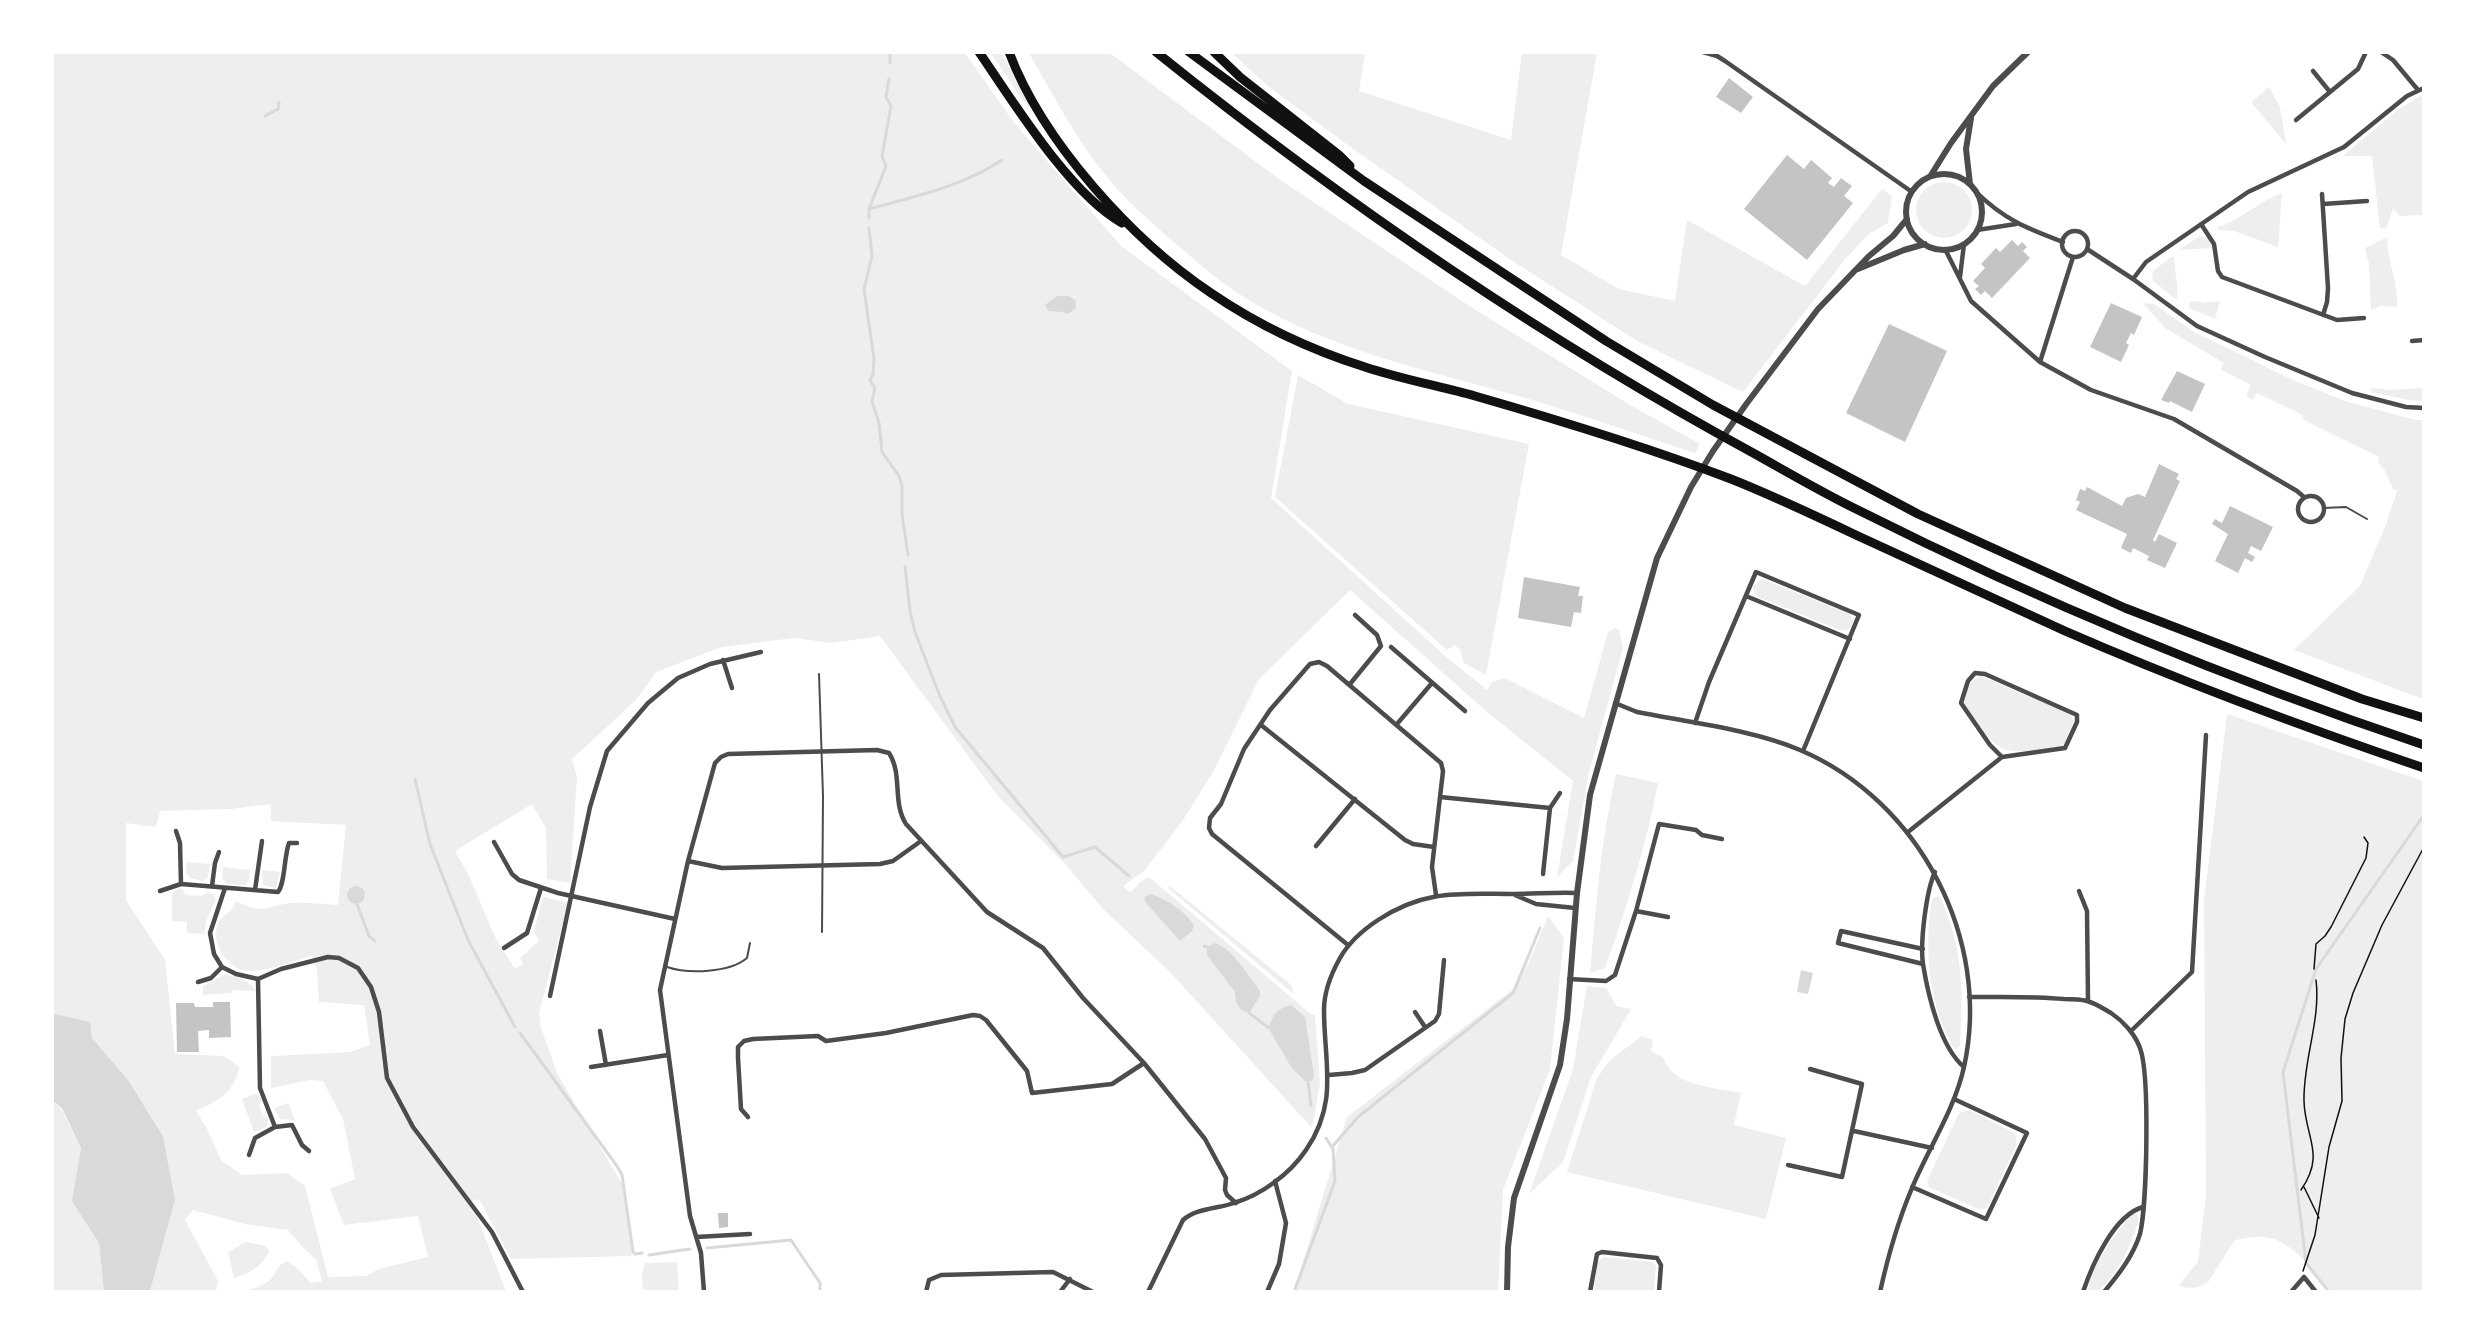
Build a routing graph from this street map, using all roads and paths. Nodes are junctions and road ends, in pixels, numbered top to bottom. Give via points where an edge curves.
1 (980, 52) edge
2 (1009, 52) edge
3 (1156, 52) edge
4 (1189, 52) edge
5 (1214, 52) edge
6 (1703, 52) edge
7 (2028, 52) edge
8 (2366, 52) edge
9 (2381, 52) edge
10 (2313, 71) dead end
11 (2421, 89) edge
12 (2330, 92) junction
13 (1972, 114) junction
14 (2296, 120) dead end
15 (1931, 176) junction
16 (1364, 181) junction
17 (1970, 184) junction
18 (1912, 192) junction
19 (1977, 192) junction
20 (2322, 194) dead end
21 (2367, 201) dead end
22 (2323, 204) junction
23 (1907, 219) junction
24 (2016, 224) junction
25 (2201, 224) junction
26 (1132, 228) junction
27 (1977, 230) junction
28 (2063, 242) junction
29 (1964, 243) junction
30 (1925, 244) junction
31 (1945, 249) junction
32 (2087, 249) junction
33 (2073, 257) junction
34 (1858, 269) junction
35 (1960, 277) junction
36 (2133, 279) junction
37 (2323, 315) junction
38 (2364, 318) dead end
39 (2424, 340) edge
40 (2412, 341) dead end
41 (2040, 362) junction
42 (2424, 408) edge
43 (2304, 498) junction
44 (2323, 508) junction
45 (2367, 519) dead end
46 (1746, 596) junction
47 (1355, 615) dead end
48 (1850, 639) junction
49 (1391, 647) dead end
50 (761, 652) dead end
51 (723, 660) junction
52 (819, 674) dead end
53 (1432, 682) junction
54 (1350, 684) junction
55 (732, 688) dead end
56 (1615, 703) junction
57 (1465, 711) dead end
58 (2424, 718) edge
59 (1695, 723) junction
60 (1397, 724) junction
61 (1261, 725) junction
62 (2206, 735) dead end
63 (2424, 745) edge
64 (1803, 751) junction
65 (821, 752) junction
66 (2002, 757) junction
67 (2424, 768) edge
68 (1560, 794) dead end
69 (1440, 797) junction
70 (1355, 799) junction
71 (1550, 808) junction
72 (176, 831) dead end
73 (1908, 832) junction
74 (2364, 837) dead end
75 (1722, 839) dead end
76 (262, 841) dead end
77 (921, 841) junction
78 (494, 842) dead end
79 (297, 843) dead end
80 (1316, 846) dead end
81 (1434, 847) junction
82 (2424, 847) edge
83 (219, 852) dead end
84 (688, 861) junction
85 (823, 865) junction
86 (1935, 872) junction
87 (1543, 874) dead end
88 (181, 884) junction
89 (213, 886) junction
90 (225, 888) junction
91 (541, 888) junction
92 (255, 890) junction
93 (160, 891) dead end
94 (2079, 891) dead end
95 (1577, 893) junction
96 (573, 894) junction
97 (1513, 894) junction
98 (1436, 895) junction
99 (1575, 908) junction
100 (1636, 911) junction
101 (1668, 917) dead end
102 (675, 919) junction
103 (822, 932) dead end
104 (750, 943) dead end
105 (1348, 945) junction
106 (504, 948) dead end
107 (1923, 950) junction
108 (1444, 960) dead end
109 (1923, 963) junction
110 (222, 967) junction
111 (664, 967) junction
112 (2314, 969) dead end
113 (258, 979) junction
114 (1569, 979) junction
115 (2316, 980) dead end
116 (198, 982) dead end
117 (550, 996) dead end
118 (1969, 997) junction
119 (2088, 1001) junction
120 (1415, 1012) dead end
121 (1425, 1027) junction
122 (600, 1031) dead end
123 (2131, 1031) junction
124 (668, 1055) junction
125 (1144, 1064) junction
126 (606, 1065) junction
127 (591, 1067) dead end
128 (1964, 1067) junction
129 (1810, 1070) dead end
130 (1329, 1075) junction
131 (1954, 1099) junction
132 (748, 1117) dead end
133 (275, 1127) junction
134 (1854, 1131) junction
135 (1932, 1148) junction
136 (309, 1151) dead end
137 (249, 1155) dead end
138 (1788, 1165) dead end
139 (1275, 1181) junction
140 (2303, 1186) junction
141 (1912, 1187) junction
142 (2301, 1190) dead end
143 (1236, 1203) junction
144 (2144, 1207) junction
145 (2319, 1218) junction
146 (750, 1234) dead end
147 (696, 1237) junction
148 (2304, 1277) junction
149 (1070, 1278) junction
150 (523, 1292) edge
151 (704, 1292) edge
152 (926, 1292) edge
153 (1060, 1292) edge
154 (1093, 1292) edge
155 (1148, 1292) edge
156 (1267, 1292) edge
157 (1507, 1292) edge
158 (1590, 1292) edge
159 (1659, 1292) edge
160 (1880, 1292) edge
161 (2083, 1292) edge
162 (2104, 1292) edge
163 (2291, 1292) edge
164 (2316, 1292) edge

1 - 26 highway via 1052,155 1107,215
2 - 26 highway via 1067,153
3 - 63 highway via 1391,230 1558,339 1700,424 1854,508 2064,608 2281,696
4 - 16 highway
5 - 16 highway via 1339,155
6 - 18 street via 1725,61
7 - 13 street via 1993,86
8 - 12 street via 2358,69
9 - 11 street
10 - 12 street
11 - 25 street via 2344,147 2248,192
12 - 14 street
13 - 15 street
13 - 17 street via 1966,149
15 - 17 street via 1952,174
15 - 18 street
16 - 58 highway via 1606,341 1713,405 1918,514 2125,608 2362,699
17 - 19 street
18 - 23 street
19 - 24 street
19 - 27 street via 1982,217
20 - 22 street
21 - 22 street
22 - 37 street via 2328,288
23 - 30 street via 1910,229
23 - 34 street
24 - 27 street
24 - 28 street
25 - 36 street via 2146,262
25 - 37 street via 2214,244 2222,277
26 - 67 highway via 1211,293 1311,348 1369,369 1609,436 1734,480 2070,633 2246,704
27 - 29 street
28 - 32 street via 2067,234 2079,232 2088,240
28 - 33 street via 2064,249
29 - 31 street
29 - 35 street
30 - 31 street
30 - 34 street
31 - 35 street
32 - 33 street
32 - 36 street
33 - 41 street
34 - 56 street via 1800,332 1719,441 1691,487 1657,558
35 - 41 street via 1971,301
36 - 42 street via 2197,326 2265,357 2352,393
37 - 38 street via 2337,320
39 - 40 street
41 - 43 street via 2091,390 2174,419
43 - 44 street via 2317,498
43 - 44 street via 2298,508 2304,520 2316,520
44 - 45 lane via 2346,507
46 - 48 street
46 - 48 street via 1756,572 1859,615
46 - 59 street
47 - 54 street via 1377,635 1381,646
48 - 64 street
49 - 53 street
50 - 51 street
51 - 55 street
51 - 96 street via 687,673 670,685 648,703 607,751 590,807
52 - 65 lane
53 - 57 street
53 - 60 street
54 - 60 street
54 - 61 street via 1326,665 1314,661
56 - 59 street via 1637,712
56 - 95 street via 1590,795
59 - 64 street via 1770,739
60 - 69 street via 1439,759 1443,771
61 - 70 street
61 - 105 street via 1244,749 1221,804 1210,818 1209,828
62 - 123 street via 2192,972
64 - 73 street via 1842,772 1871,794
65 - 77 street via 888,753 896,768 899,812
65 - 84 street via 734,754 718,760
65 - 85 lane
66 - 66 street via 1961,703 1975,673 2077,715 2065,748
66 - 73 street
68 - 71 street
69 - 71 street
69 - 81 street
70 - 80 street
70 - 81 street via 1405,840
71 - 87 street
72 - 88 street
73 - 86 street
74 - 112 path via 2368,843 2366,858 2331,927 2316,944
75 - 100 street via 1659,824
76 - 92 street
77 - 85 street via 887,863
77 - 125 street via 987,912 1043,948
78 - 91 street via 515,877
79 - 92 street via 289,843 284,855 281,890
81 - 98 street
82 - 145 path via 2372,946 2345,1019 2342,1101 2330,1146
83 - 89 street
84 - 85 street via 722,868
84 - 102 street
85 - 103 lane
86 - 107 street via 1928,896
86 - 118 street via 1959,931
88 - 89 street
88 - 93 street
89 - 90 street
90 - 92 street
90 - 110 street via 210,933 214,954
91 - 96 street
91 - 106 street via 527,933
94 - 119 street via 2087,911
95 - 97 street
95 - 99 street
96 - 102 street
96 - 117 street
97 - 98 street
97 - 99 street via 1536,904
98 - 105 street via 1395,909
99 - 114 street
100 - 101 street
100 - 114 street via 1615,975 1606,981
102 - 111 street
104 - 111 lane via 747,958 741,963 687,972
105 - 130 street via 1334,968 1325,996
107 - 109 street
107 - 109 street via 1840,931 1838,943
108 - 121 street via 1439,1014
109 - 128 street via 1936,1018 1948,1047
110 - 113 street
110 - 116 street via 211,978
111 - 124 street via 660,990
113 - 133 street via 260,1088
113 - 150 street via 328,957 358,968 371,987 379,1012 387,1078 413,1126 492,1232
114 - 157 street via 1560,1065 1514,1198
115 - 140 path via 2318,997 2304,1101 2315,1154
118 - 119 street
118 - 128 street
119 - 123 street via 2113,1014
120 - 121 street
121 - 130 street via 1365,1070
122 - 126 street
123 - 144 street via 2144,1067
124 - 126 street
124 - 147 street
125 - 132 street via 1112,1084 1032,1093 1027,1071 986,1020 973,1015 886,1034 826,1041 818,1036 753,1039 738,1047 741,1109
125 - 143 street via 1205,1139 1226,1178 1227,1195
126 - 127 street
128 - 131 street
129 - 134 street via 1862,1084
130 - 139 street via 1320,1125 1300,1158
131 - 135 street
131 - 141 street via 2027,1133 2012,1165 1986,1219
133 - 136 street via 292,1125
133 - 137 street via 255,1138
134 - 135 street
134 - 138 street via 1842,1177
135 - 141 street
139 - 143 street
139 - 156 street via 1286,1223 1279,1264
140 - 142 path
140 - 145 path
141 - 160 street via 1888,1252
143 - 155 street via 1194,1213 1183,1220
144 - 161 street via 2122,1220 2095,1260
144 - 162 street via 2132,1254
145 - 148 path
146 - 147 street
147 - 151 street
148 - 163 street
148 - 164 street
149 - 152 street via 1053,1272 941,1275 929,1280
149 - 153 street
149 - 154 street
158 - 159 street via 1594,1259 1602,1252 1657,1258 1661,1268

